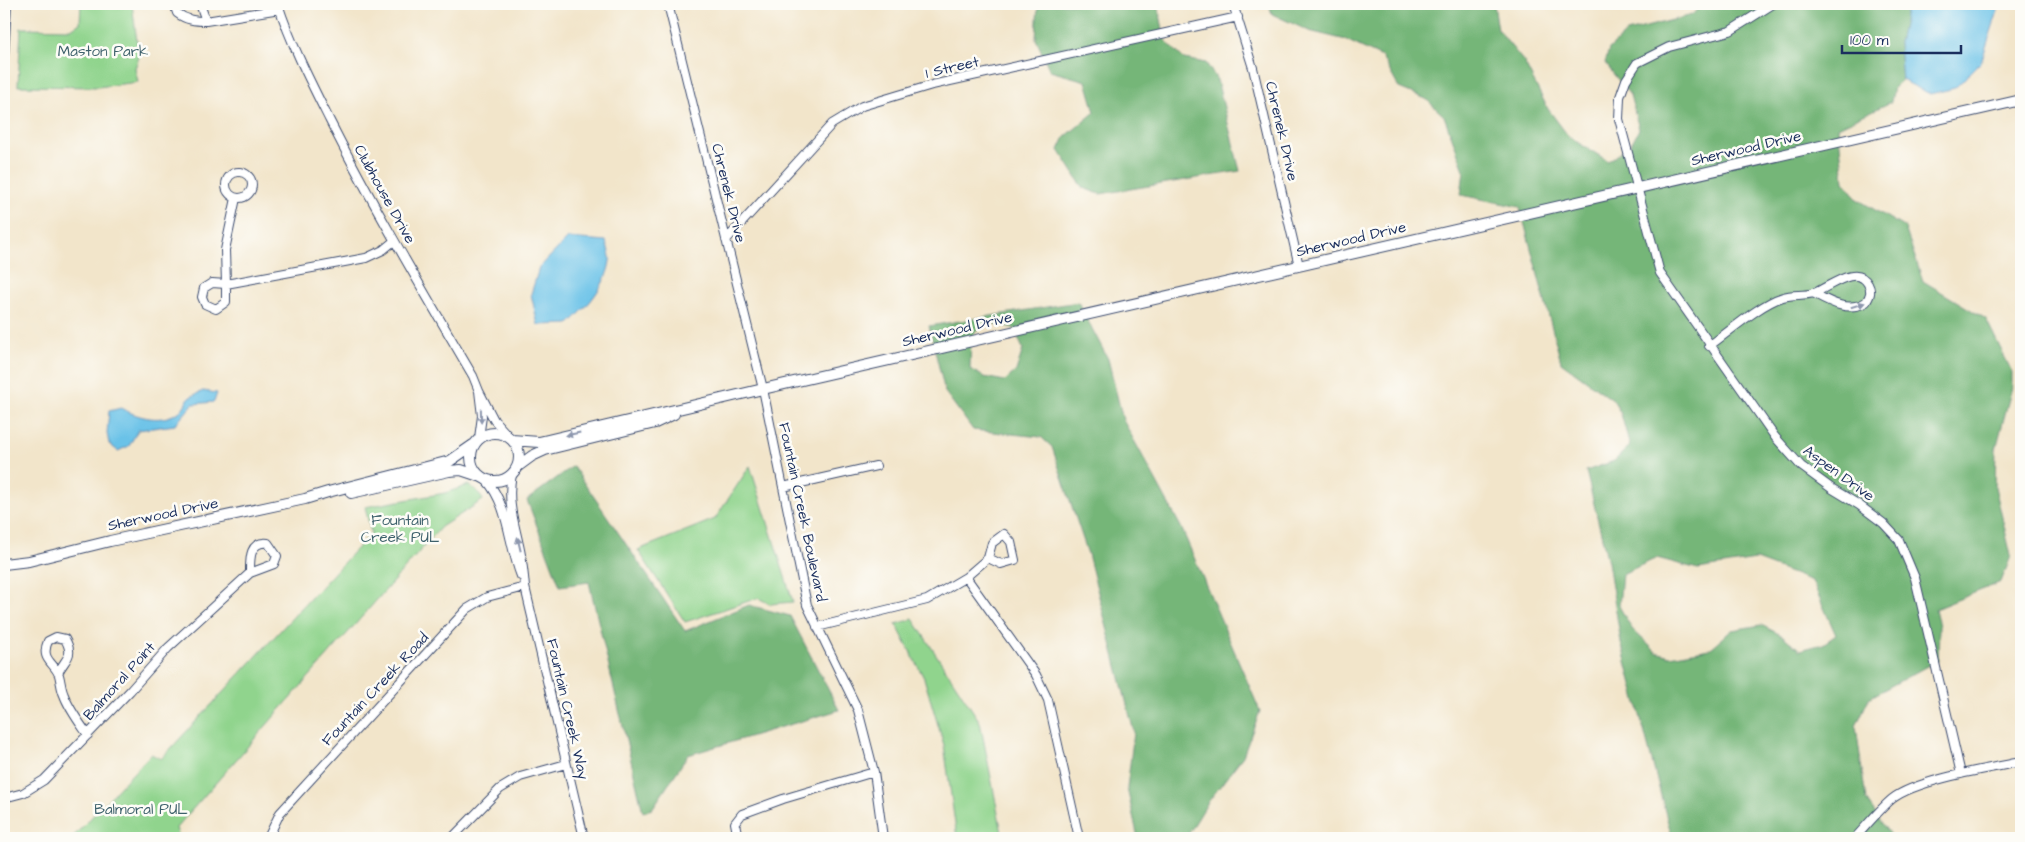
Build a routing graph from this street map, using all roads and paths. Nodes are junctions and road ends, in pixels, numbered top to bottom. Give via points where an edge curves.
1 (7, 4) edge
2 (174, 4) edge
3 (200, 4) edge
4 (668, 4) edge
5 (1233, 4) edge
6 (1773, 4) edge
7 (279, 6) edge
8 (1238, 18) junction
9 (206, 21) junction
10 (4, 57) edge
11 (2021, 100) edge
12 (1636, 189) junction
13 (236, 198) dead end
14 (726, 240) junction
15 (394, 241) junction
16 (1299, 266) junction
17 (1813, 293) junction
18 (1709, 346) junction
19 (763, 389) junction
20 (479, 391) junction
21 (688, 406) junction
22 (512, 440) junction
23 (476, 442) junction
24 (876, 466) dead end
25 (514, 471) junction
26 (482, 478) junction
27 (783, 487) junction
28 (305, 499) junction
29 (988, 558) dead end
30 (28, 561) junction
31 (4, 564) edge
32 (4, 572) edge
33 (250, 573) junction
34 (966, 576) junction
35 (525, 587) junction
36 (818, 626) junction
37 (58, 673) dead end
38 (88, 735) junction
39 (2021, 762) edge
40 (566, 764) junction
41 (874, 772) junction
42 (1961, 774) junction
43 (4, 798) edge
44 (268, 838) edge
45 (452, 838) edge
46 (584, 838) edge
47 (738, 838) edge
48 (883, 838) edge
49 (1079, 838) edge
50 (1855, 838) edge

1 - 10 street
2 - 9 street via 177,14 182,17
3 - 9 street
4 - 14 street, Chrenek Drive
5 - 8 street, Chrenek Drive
6 - 12 street, Aspen Drive via 1730,31 1669,47 1637,63 1620,97 1619,119
7 - 9 street
7 - 15 street, Clubhouse Drive via 324,110
8 - 14 street, 1 Street via 932,85 862,106 832,124
8 - 16 street, Chrenek Drive via 1253,68
11 - 12 street, Sherwood Drive
12 - 16 street, Sherwood Drive
12 - 18 street, Aspen Drive via 1660,273
13 - 15 street via 225,250 226,284 366,258
14 - 19 street, Chrenek Drive
15 - 20 street, Clubhouse Drive
16 - 19 street, Sherwood Drive
17 -> 17 street via 1846,307 1858,307 1866,302 1870,291 1868,283 1853,276
17 - 18 street via 1783,297
18 - 42 street, Aspen Drive via 1775,437 1801,466 1875,517 1899,540 1915,578
19 - 21 street, Sherwood Drive
19 - 27 street, Fountain Creek Boulevard
20 - 22 street, Clubhouse Drive via 494,420
20 -> 23 street, Clubhouse Drive via 482,416
21 -> 22 street, Sherwood Drive via 539,442
21 - 25 street, Sherwood Drive via 655,423 538,453
22 - 23 street via 492,432
22 - 25 street via 519,452
23 - 26 street via 470,453 471,462
23 - 28 street, Sherwood Drive via 450,461
24 - 27 street
25 - 26 street via 500,481
35 -> 25 street, Fountain Creek Way via 522,556 509,501
26 - 28 street, Sherwood Drive via 461,470 449,471 339,495
26 - 35 street, Fountain Creek Way via 496,493
27 - 36 street, Fountain Creek Boulevard via 807,605
28 - 30 street, Sherwood Drive
29 - 34 street
30 - 31 street, Sherwood Drive
30 - 32 street, Sherwood Drive
33 - 33 street, Balmoral Point via 274,564 277,556 268,543 261,542 251,551
33 - 38 street, Balmoral Point via 168,648
34 - 36 street via 927,600
34 - 49 street via 1036,675 1048,700
35 - 40 street, Fountain Creek Way
35 - 44 street, Fountain Creek Road via 487,596 467,609 280,813
36 - 41 street, Fountain Creek Boulevard via 858,710
37 - 38 street via 63,694
38 - 43 street, Balmoral Point via 44,780 23,793
39 - 42 street
40 - 45 street via 520,777 500,789
40 - 46 street, Fountain Creek Way
41 - 47 street via 742,814 735,823
41 - 48 street, Fountain Creek Boulevard
42 - 50 street via 1913,788 1893,798

